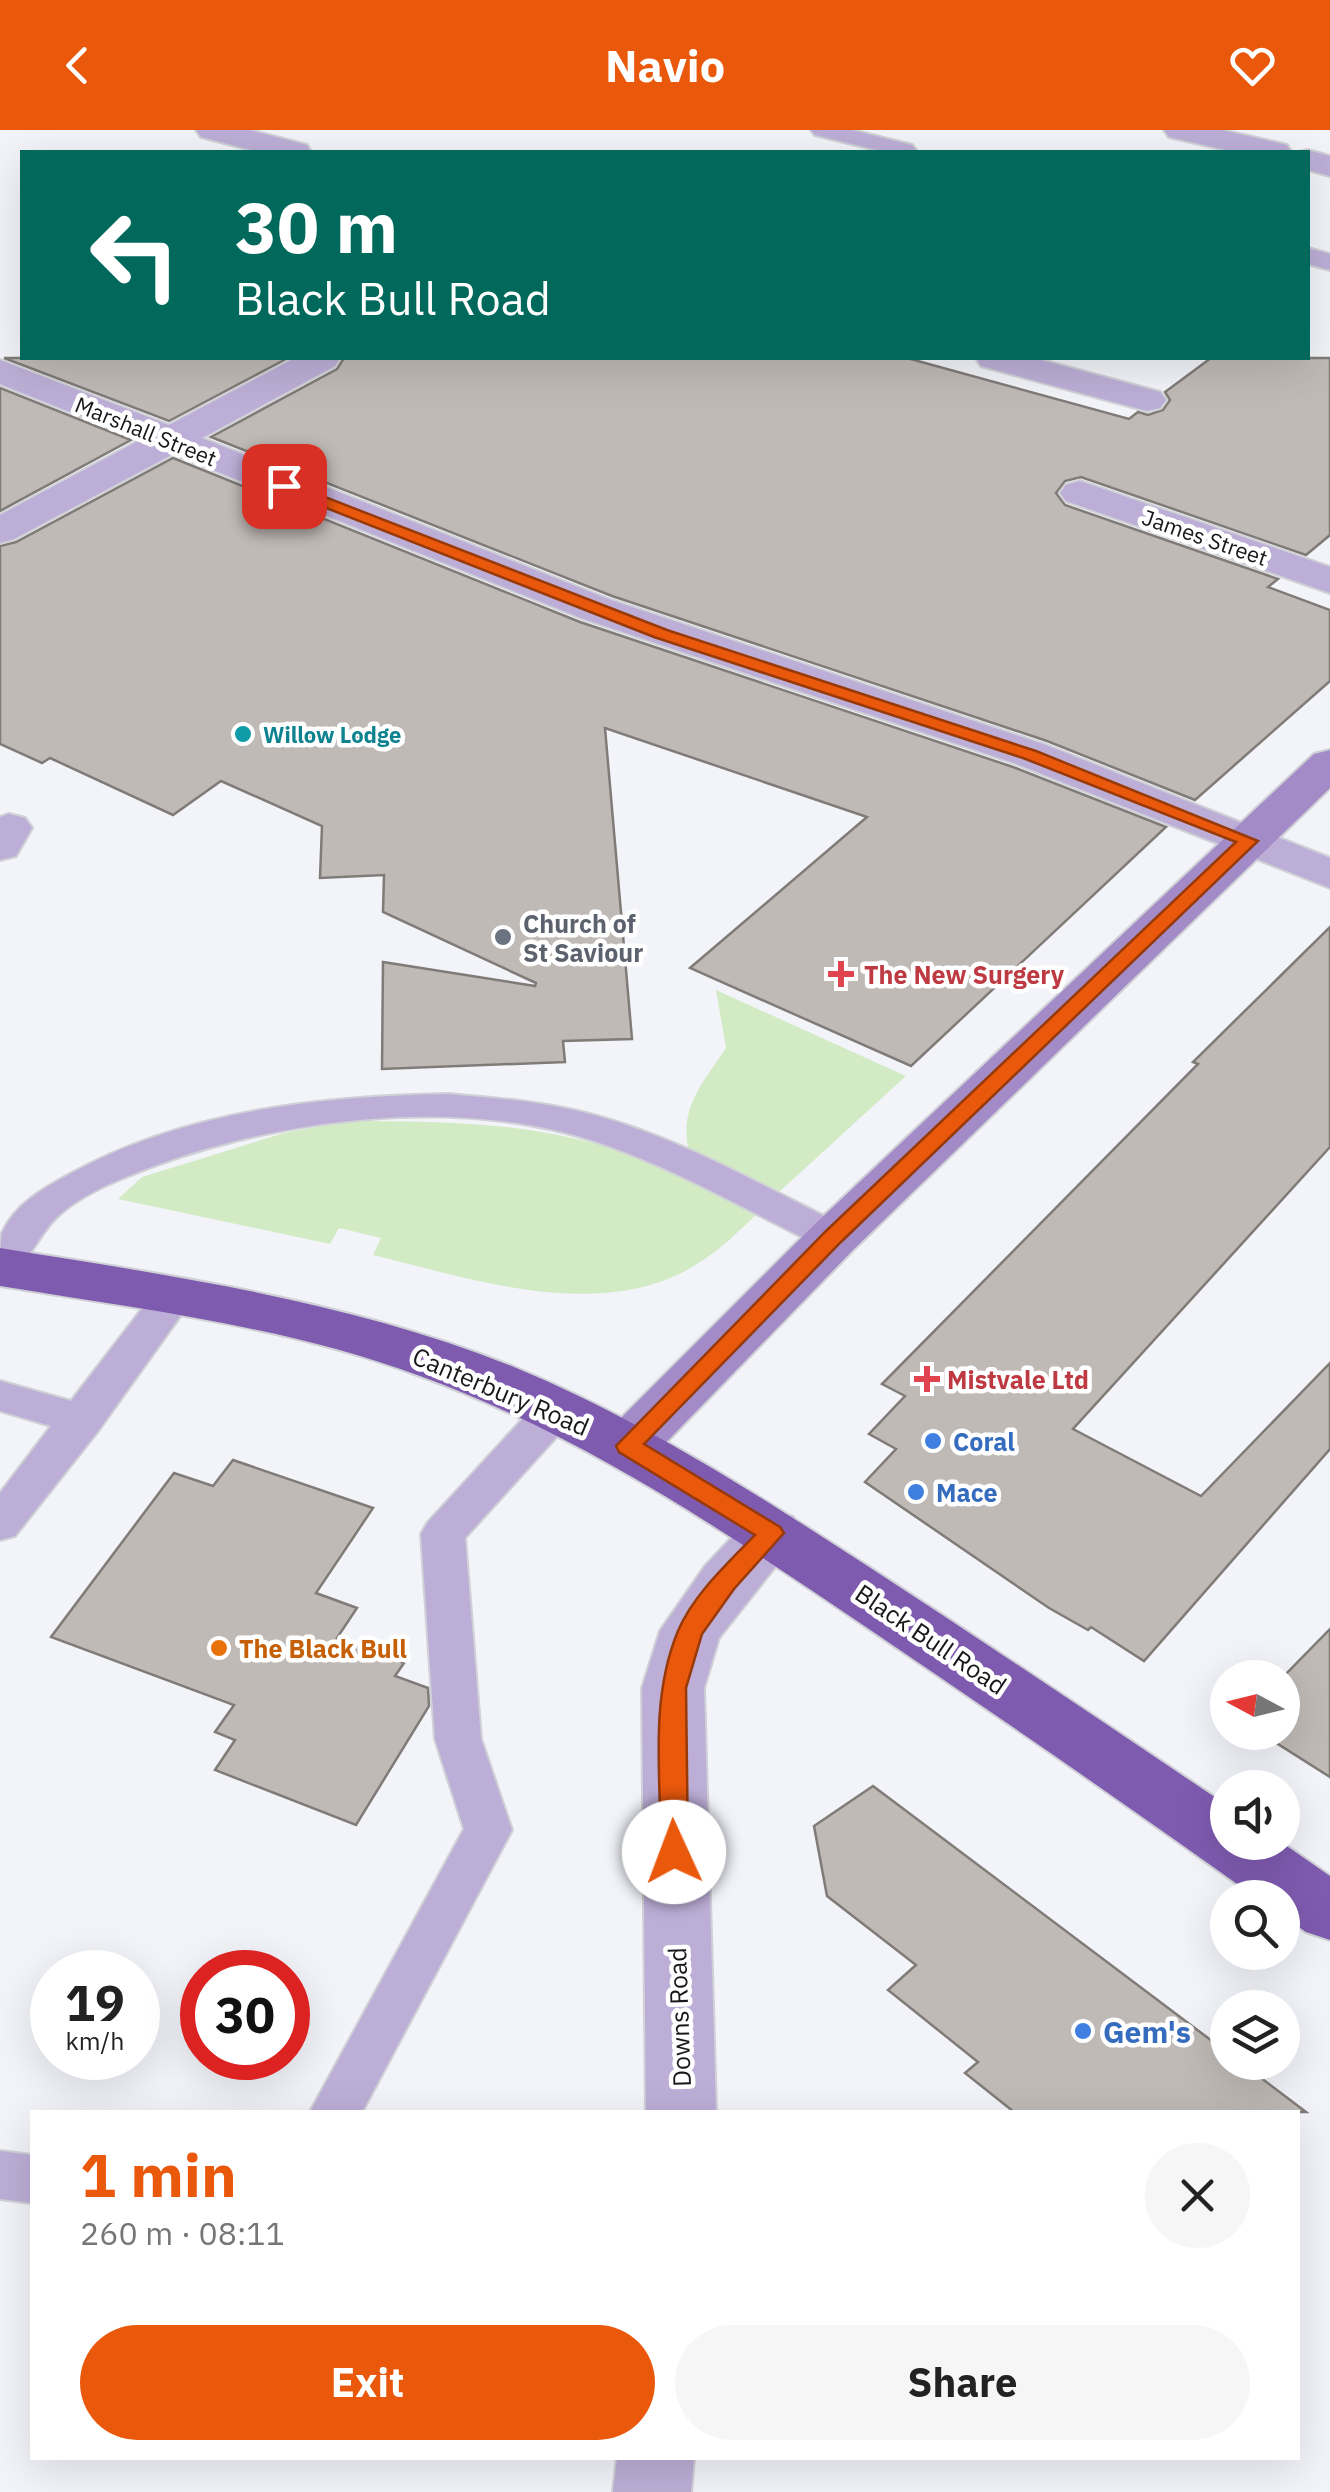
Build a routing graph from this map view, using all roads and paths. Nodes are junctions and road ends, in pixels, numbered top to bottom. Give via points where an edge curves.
1 (212, 130) edge
2 (824, 130) edge
3 (1180, 130) edge
4 (287, 150) edge
5 (904, 150) edge
6 (1265, 150) edge
7 (318, 360) edge
8 (1001, 360) edge
9 (0, 371) edge
10 (1147, 400) dead end
11 (165, 439) junction
12 (1080, 493) dead end
13 (0, 531) edge
14 (1330, 581) edge
15 (1330, 763) edge
16 (1249, 841) junction
17 (1330, 874) edge
18 (834, 1236) junction
19 (0, 1266) edge
20 (172, 1298) junction
21 (0, 1396) edge
22 (556, 1410) junction
23 (83, 1420) junction
24 (628, 1446) junction
25 (0, 1524) edge
26 (772, 1533) junction
27 (1210, 1830) edge
28 (1254, 1860) edge
29 (1330, 1912) edge
30 (336, 2110) edge
31 (682, 2110) edge
32 (0, 2176) edge
33 (30, 2179) edge
34 (656, 2460) edge
35 (652, 2492) edge

1 - 4 street
2 - 5 lane
3 - 6 street
7 - 11 street
8 - 10 street
9 - 11 street, Marshall Street
11 - 13 street
11 - 16 street, Marshall Street via 660,634 1030,754
12 - 14 street, James Street
15 - 16 street
16 - 17 street, Marshall Street
16 - 18 street
18 - 19 lane via 578,1123 484,1110 353,1108 255,1123 110,1171 50,1202
18 - 24 street
19 - 20 highway, Canterbury Road
20 - 22 highway, Canterbury Road via 382,1344
20 - 23 lane
21 - 23 lane
22 - 24 highway, Canterbury Road
22 - 30 lane via 443,1534 458,1739 488,1830
23 - 25 lane
24 - 26 highway, Black Bull Road
26 - 27 highway, Black Bull Road
26 - 31 street, Downs Road via 691,1631 673,1688
28 - 29 highway, Black Bull Road
32 - 33 lane
34 - 35 street

